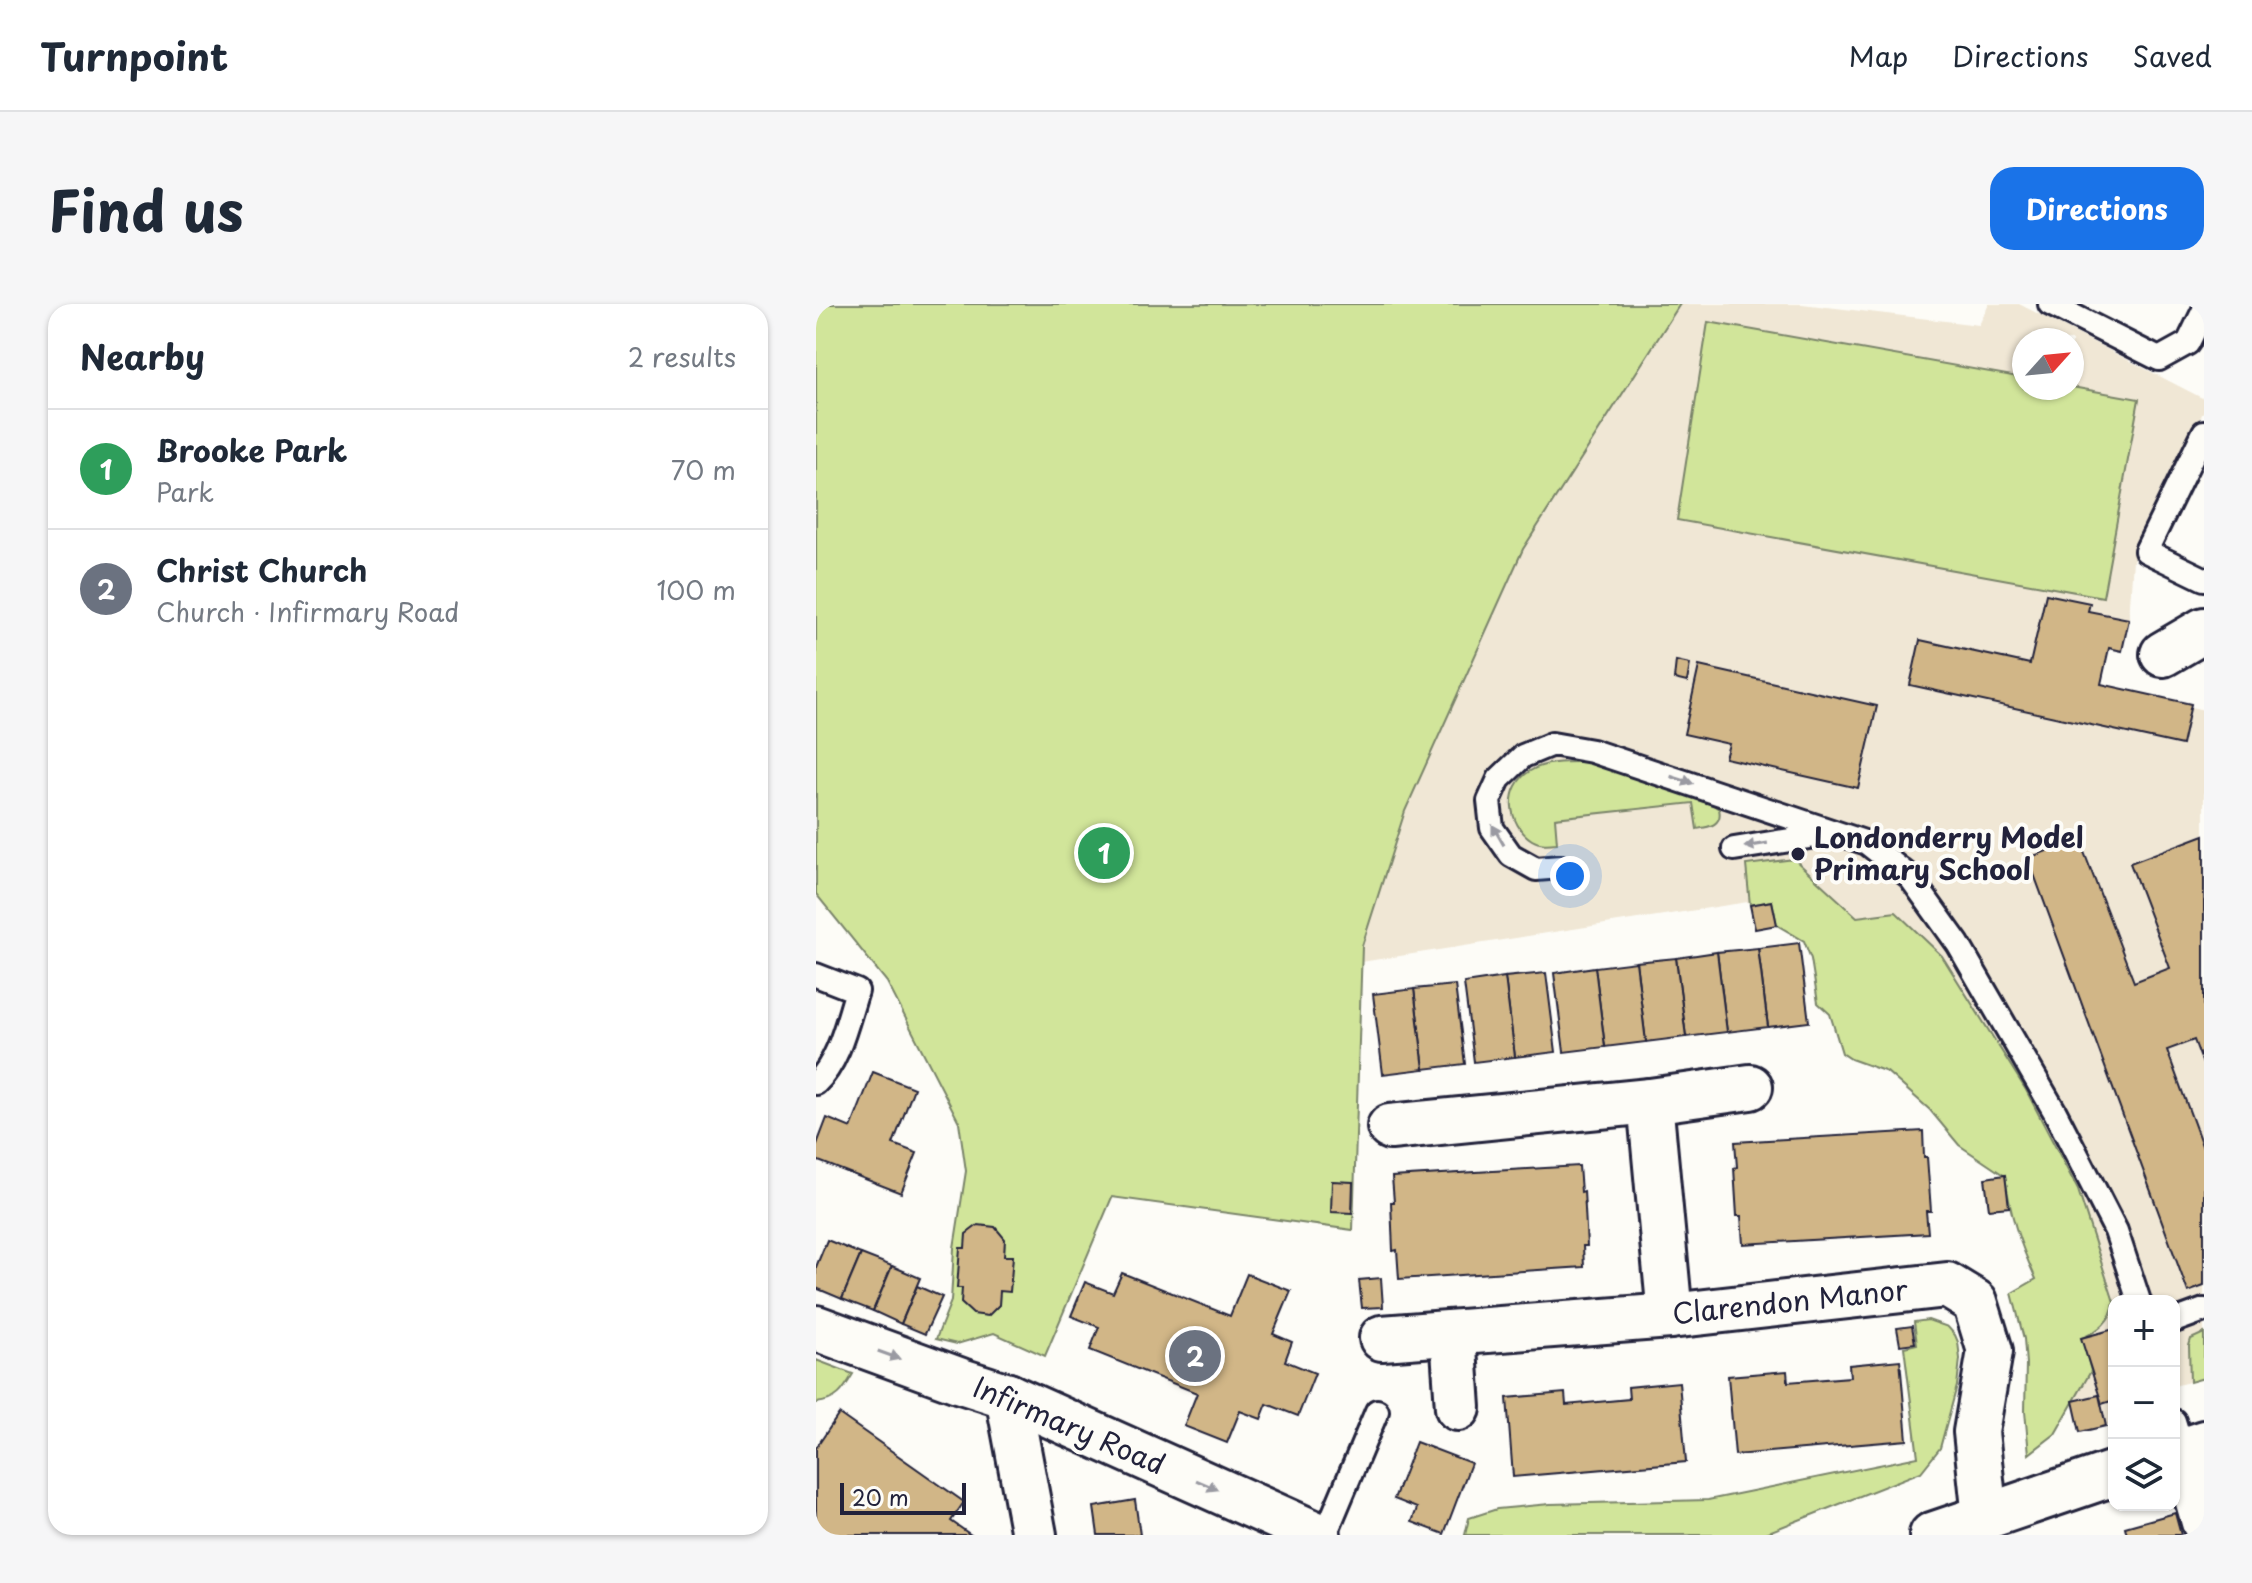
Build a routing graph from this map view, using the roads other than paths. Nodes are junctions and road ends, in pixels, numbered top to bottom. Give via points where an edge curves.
1 (2050, 304) edge
2 (2204, 310) edge
3 (2204, 432) edge
4 (2204, 579) edge
5 (2204, 630) edge
6 (2163, 654) dead end
7 (1834, 833) junction
8 (1734, 849) dead end
9 (1561, 867) dead end
10 (816, 975) edge
11 (816, 1083) edge
12 (1750, 1087) dead end
13 (1650, 1101) junction
14 (1390, 1127) dead end
15 (2137, 1295) edge
16 (2204, 1310) edge
17 (1670, 1316) junction
18 (2180, 1319) edge
19 (816, 1328) edge
20 (1453, 1334) junction
21 (1382, 1338) dead end
22 (1008, 1396) junction
23 (1458, 1408) dead end
24 (1377, 1411) dead end
25 (2184, 1442) edge
26 (2108, 1475) edge
27 (1985, 1518) junction
28 (2204, 1522) edge
29 (1034, 1535) edge
30 (1318, 1535) edge
31 (1325, 1535) edge
32 (1932, 1535) edge

1 - 2 lane via 2159,359 2188,343
3 - 4 lane via 2146,551
5 - 6 street
7 -> 8 lane
9 -> 7 lane via 1536,869 1511,855 1492,828 1489,801 1499,779 1523,756 1552,744 1592,751
7 - 15 lane via 1867,843 1910,877 1958,944 2116,1231
10 - 11 lane via 857,991 841,1042
12 - 13 street
13 - 14 street
13 - 17 street
16 - 18 lane
17 - 20 street, Clarendon Manor
17 - 27 street, Clarendon Manor via 1947,1285 1975,1302 1990,1351 1976,1432
19 -> 22 street, Infirmary Road
20 - 21 street, Clarendon Manor
20 - 23 street
22 - 29 street
22 -> 30 street, Infirmary Road
24 - 31 lane
25 - 28 street
26 - 27 street
27 - 32 street

